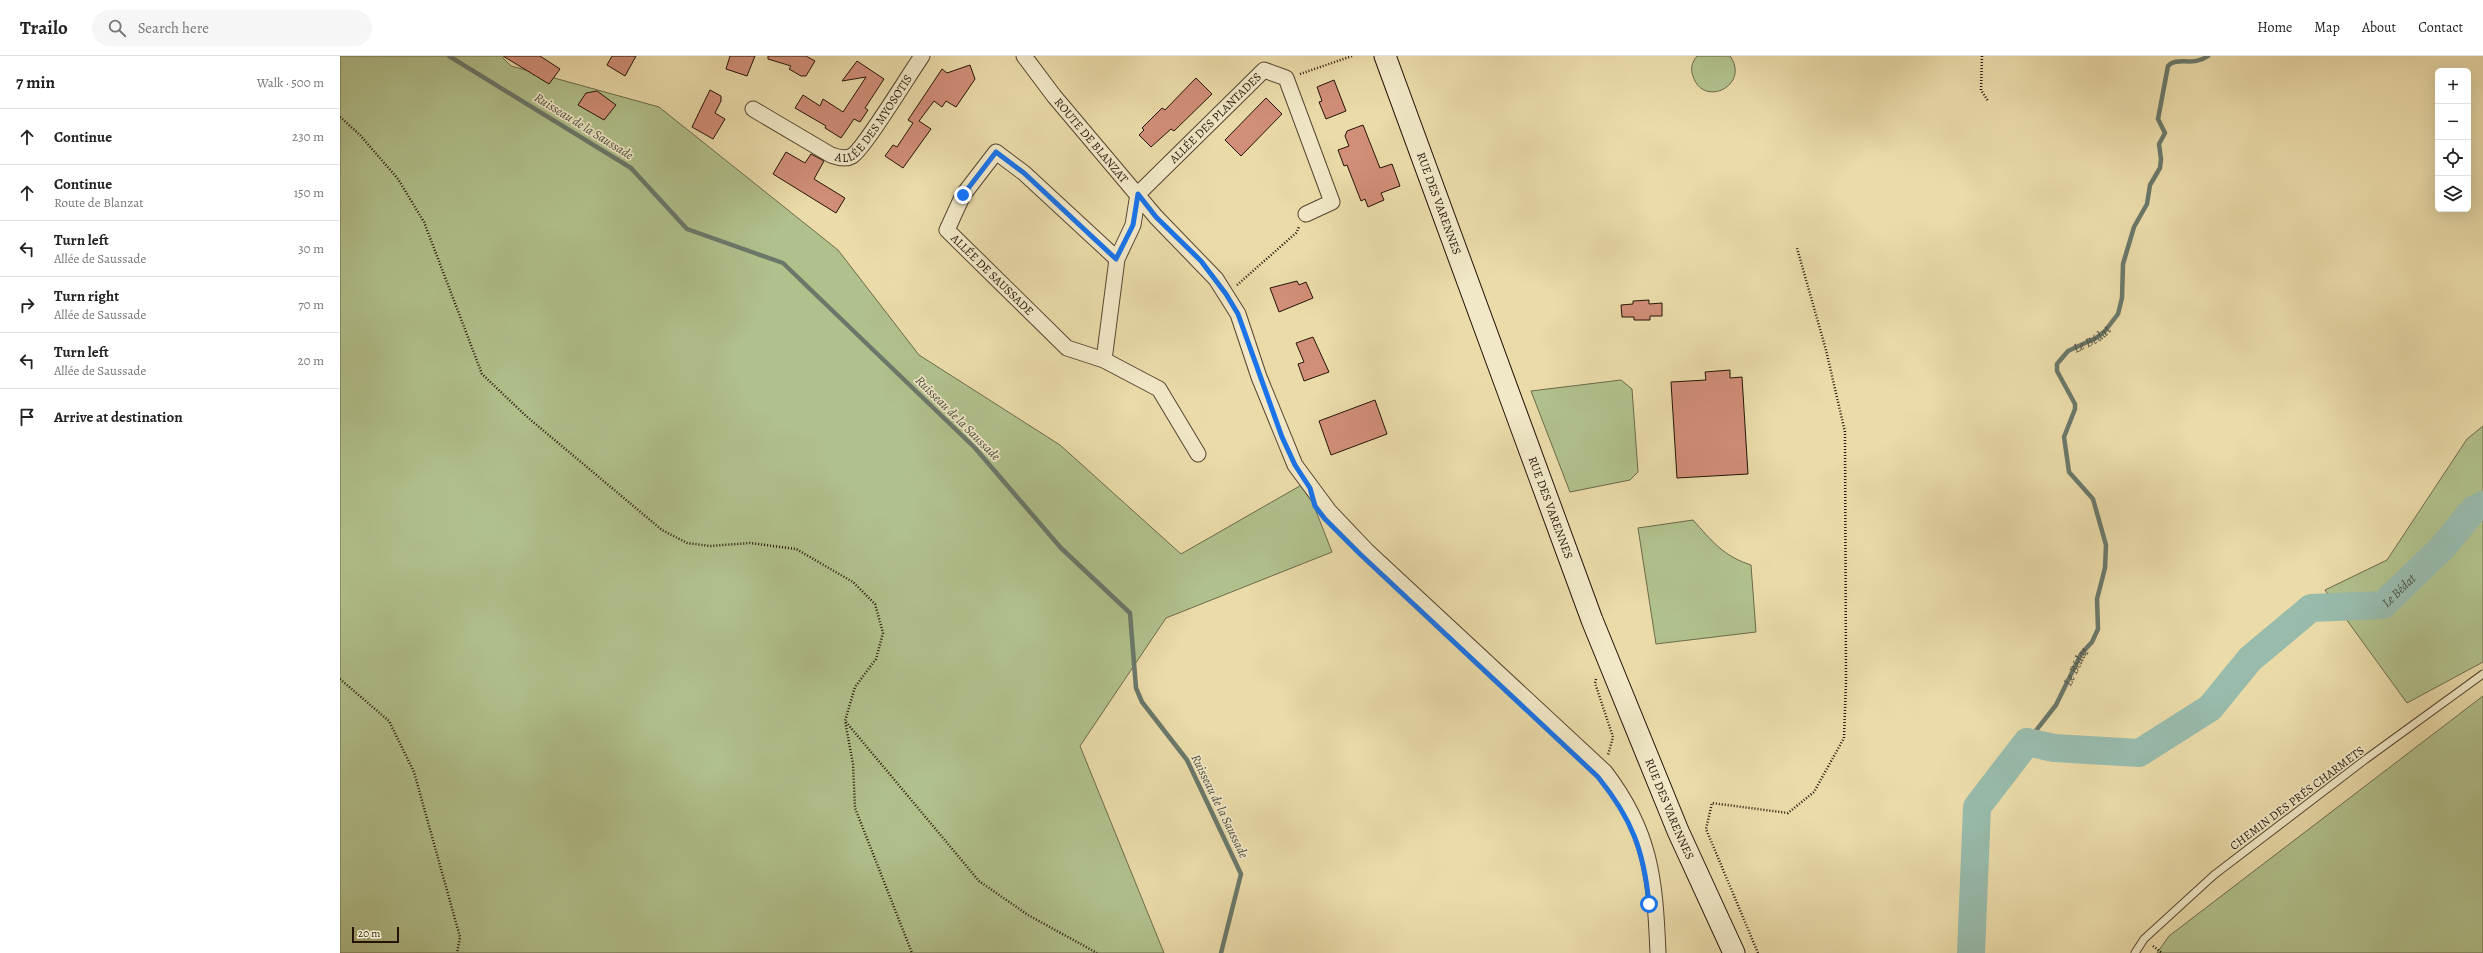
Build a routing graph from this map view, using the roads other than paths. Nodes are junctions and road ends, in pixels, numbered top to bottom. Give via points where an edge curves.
1 (922, 56) edge
2 (1024, 56) edge
3 (1385, 56) edge
4 (753, 109) dead end
5 (1138, 194) junction
6 (1306, 214) road end
7 (1116, 259) junction
8 (1104, 360) junction
9 (1198, 454) dead end
10 (2483, 674) edge
11 (1658, 953) edge
12 (1734, 953) edge
13 (2135, 953) edge

1 - 4 street, ALLÉE DES MYOSOTIS via 852,156 842,159 831,155
2 - 5 street, ROUTE DE BLANZAT via 1054,96
3 - 12 main road, RUE DES VARENNES via 1610,665 1678,831
5 - 6 street, ALLÉE DES PLANTADES via 1264,70 1286,78 1332,202
5 - 7 street via 1133,225
5 - 11 street, ROUTE DE BLANZAT via 1156,217 1201,261 1226,294 1238,314 1282,437 1295,465 1329,512 1367,551 1600,769 1622,795 1638,826 1651,864
7 - 8 street
7 - 8 street, ALLÉE DE SAUSSADE via 1024,173 996,152 963,195 947,230 1067,348
8 - 9 street via 1159,389
10 - 13 lane, CHEMIN DES PRÉS CHARMETS via 2214,875 2144,939

